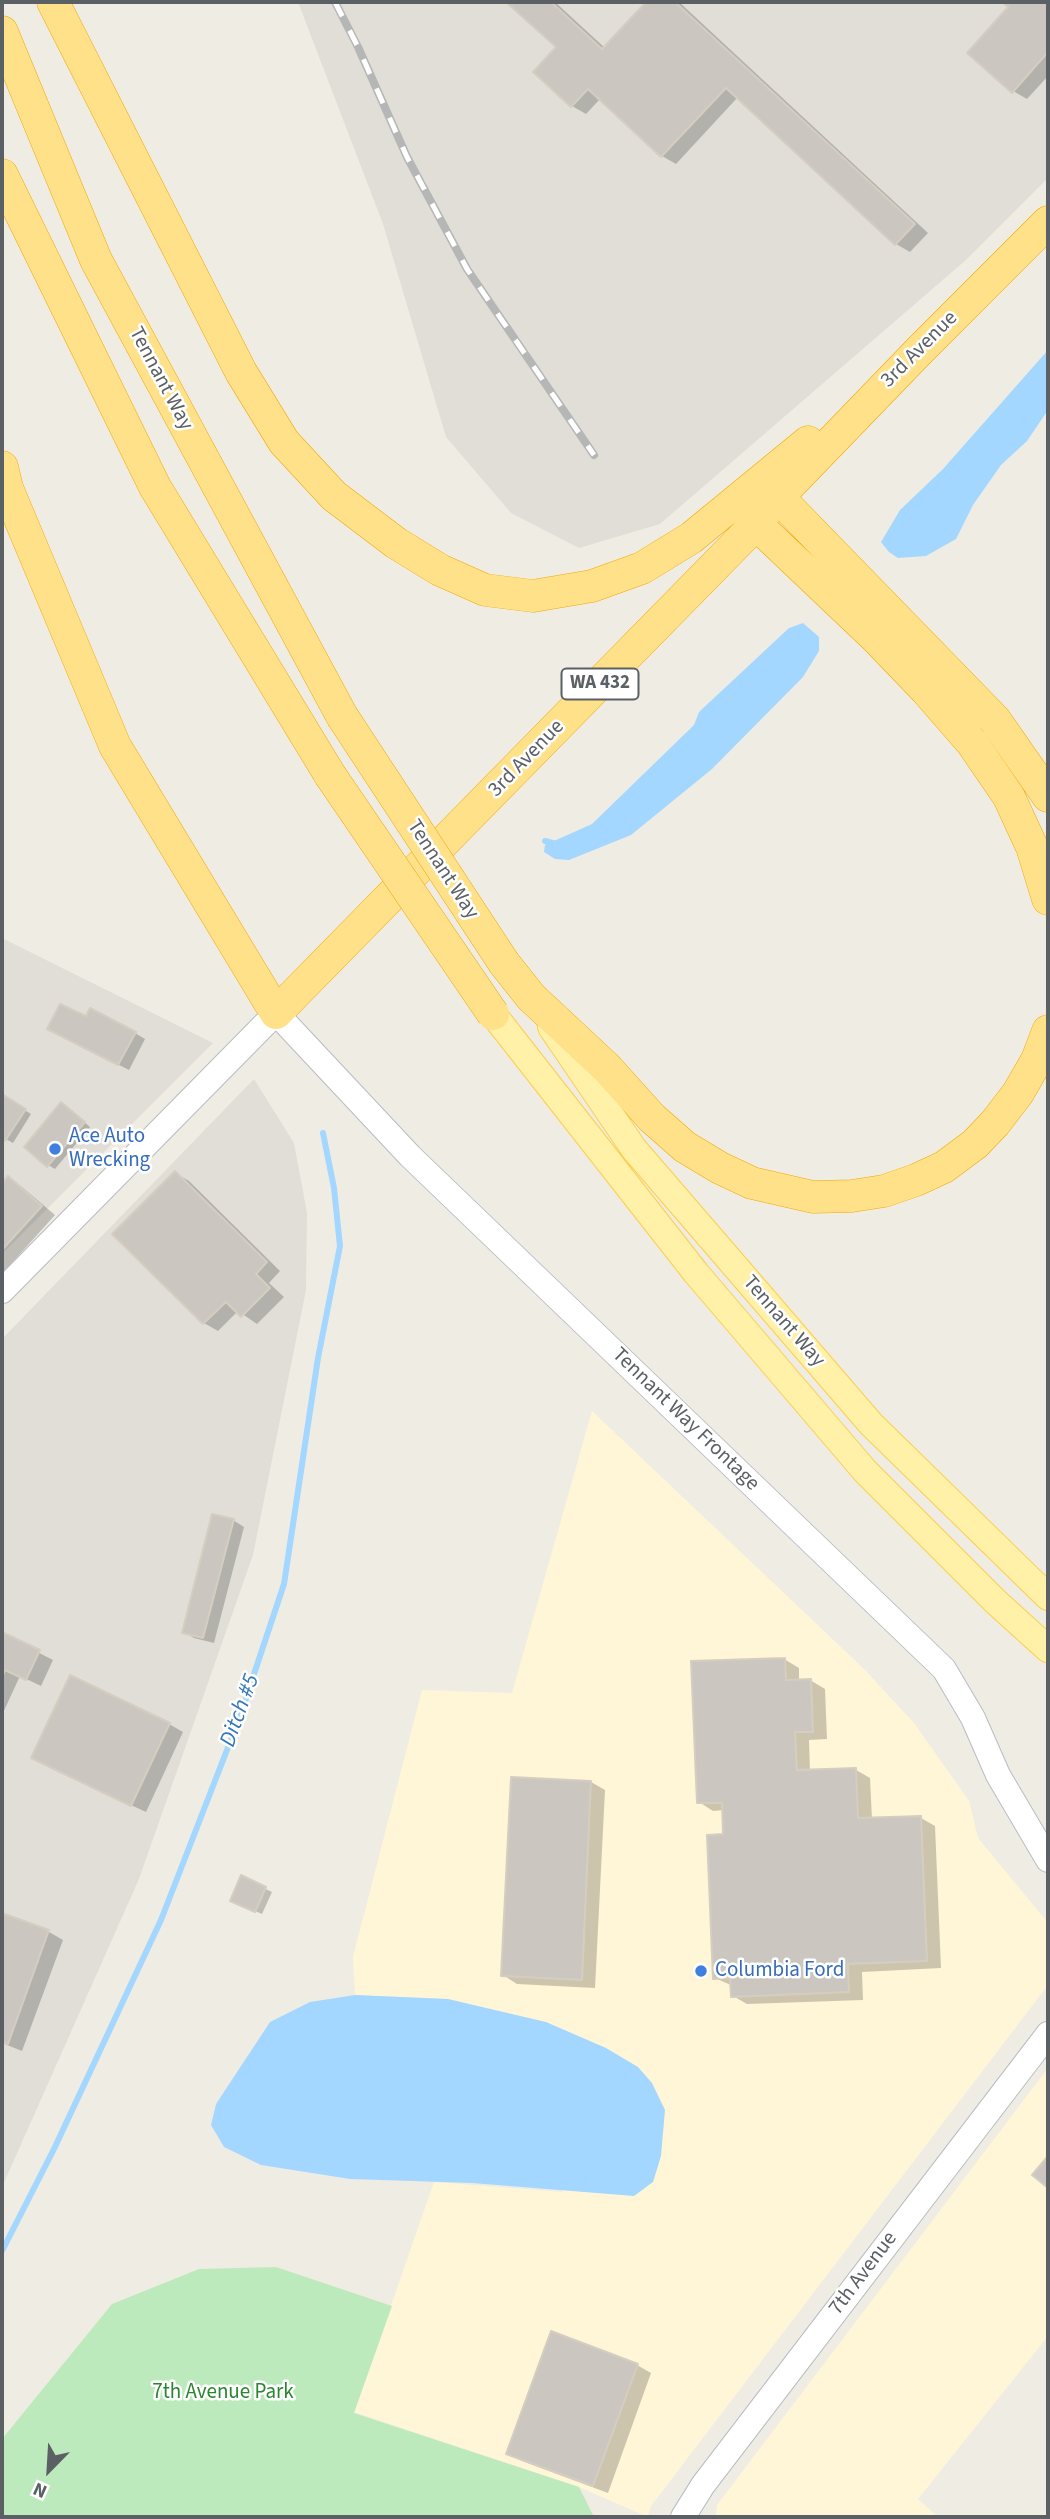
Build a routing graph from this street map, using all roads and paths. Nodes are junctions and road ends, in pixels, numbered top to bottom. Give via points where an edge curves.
1 (53, 2) edge
2 (2, 32) edge
3 (2, 175) edge
4 (1048, 222) edge
5 (920, 350) junction
6 (2, 467) edge
7 (778, 497) junction
8 (756, 524) junction
9 (1048, 796) edge
10 (1048, 899) edge
11 (531, 997) junction
12 (276, 1013) junction
13 (493, 1014) joint
14 (1048, 1031) edge
15 (2, 1291) edge
16 (1048, 1597) edge
17 (1048, 1650) edge
18 (1048, 1860) edge
19 (1048, 2034) edge
20 (683, 2517) edge

1 - 5 highway via 241,372 284,442 334,496 396,543 485,590 533,596 592,586 642,568 691,537
2 - 11 highway, Tennant Way, bridge via 96,260 342,716 503,963
3 - 13 highway, Tennant Way, bridge via 155,487 330,775
4 - 5 highway, 3rd Avenue / WA 432
5 - 7 highway, 3rd Avenue / WA 432
6 - 12 highway via 115,746
7 - 8 highway, 3rd Avenue / WA 432
7 - 9 highway via 995,720
8 - 10 highway via 876,638 972,743 1009,797 1032,847
8 - 12 highway, 3rd Avenue / WA 432
11 - 14 highway via 685,1147 752,1183 813,1197 884,1191 944,1167 975,1144 1018,1093
11 - 16 main road, Tennant Way via 652,1171 871,1424
12 - 15 main road, 3rd Avenue
12 - 18 main road, Tennant Way Frontage via 415,1162 944,1670
13 - 17 main road, Tennant Way via 696,1273 865,1471
19 - 20 main road, 7th Avenue

